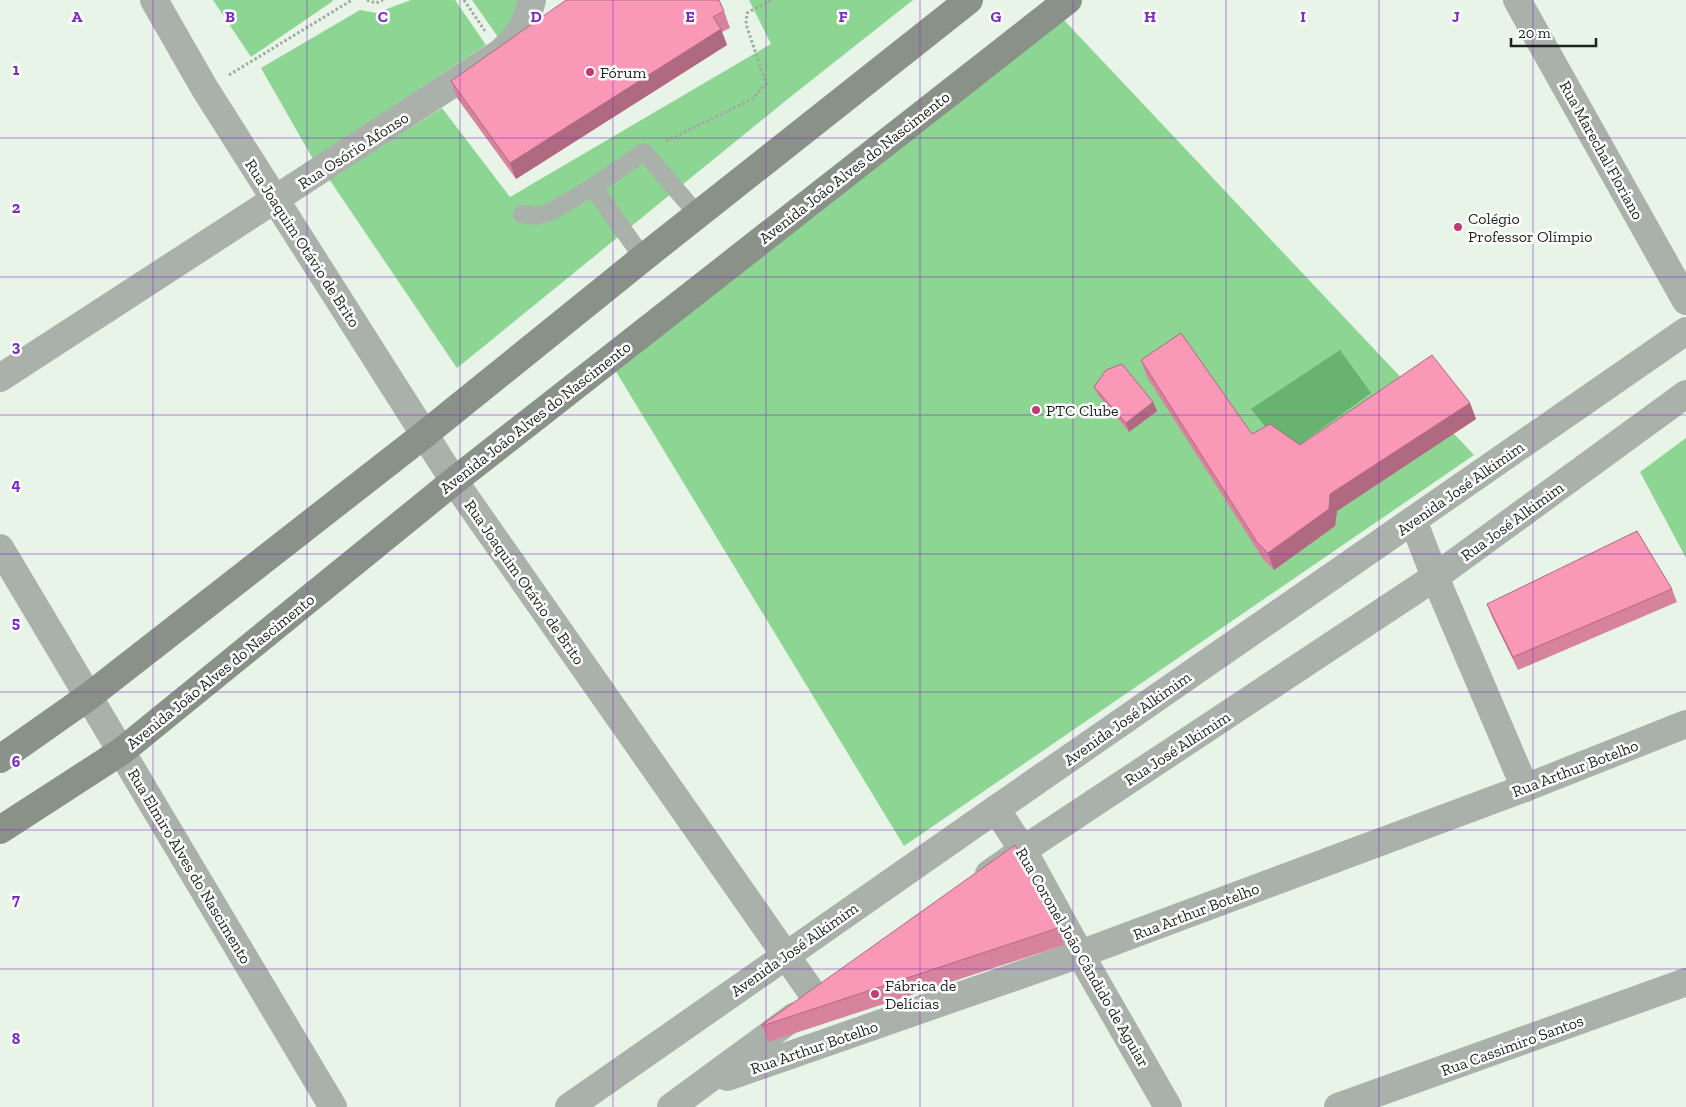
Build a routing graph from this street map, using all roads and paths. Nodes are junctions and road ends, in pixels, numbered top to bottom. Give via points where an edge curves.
1 (154, 0) edge
2 (352, 0) edge
3 (367, 0) edge
4 (383, 0) edge
5 (464, 0) edge
6 (532, 0) edge
7 (771, 0) edge
8 (969, 0) edge
9 (1068, 0) edge
10 (1517, 0) edge
11 (500, 53) junction
12 (205, 89) junction
13 (644, 152) junction
14 (593, 187) junction
15 (275, 200) junction
16 (522, 214) dead end
17 (698, 215) junction
18 (643, 258) junction
19 (1686, 301) edge
20 (1686, 331) edge
21 (0, 378) edge
22 (1686, 394) edge
23 (425, 434) junction
24 (454, 481) junction
25 (1414, 520) junction
26 (0, 548) edge
27 (1435, 577) junction
28 (88, 697) junction
29 (1686, 724) edge
30 (122, 751) junction
31 (0, 759) edge
32 (1525, 788) junction
33 (996, 809) junction
34 (0, 830) edge
35 (1023, 850) junction
36 (967, 890) edge
37 (1080, 954) junction
38 (786, 955) junction
39 (1686, 982) edge
40 (702, 1086) junction
41 (333, 1107) edge
42 (569, 1107) edge
43 (672, 1107) edge
44 (1168, 1107) edge
45 (1338, 1107) edge

1 - 12 street, Rua Joaquim Otávio de Brito
2 - 12 path
3 - 4 path
5 - 11 path
6 - 11 street, Rua Osório Afonso via 522,30
7 - 13 path via 748,13 746,24 766,84 752,99
8 - 17 main road
9 - 24 main road, Avenida João Alves do Nascimento
10 - 19 street, Rua Marechal Floriano
11 - 15 street, Rua Osório Afonso
12 - 15 street, Rua Joaquim Otávio de Brito
13 - 14 lane
13 - 17 lane
14 - 16 lane via 550,212 535,216
14 - 18 lane
15 - 21 street, Rua Osório Afonso
15 - 23 street, Rua Joaquim Otávio de Brito
17 - 18 main road
18 - 23 main road
20 - 25 street, Avenida José Alkimim
22 - 27 street, Rua José Alkimim
23 - 24 street, Rua Joaquim Otávio de Brito
23 - 28 main road
24 - 30 main road, Avenida João Alves do Nascimento
24 - 38 street, Rua Joaquim Otávio de Brito
25 - 27 street
25 - 33 street, Avenida José Alkimim
26 - 28 street, Rua Elmiro Alves do Nascimento
27 - 32 street
27 - 35 street, Rua José Alkimim
28 - 30 street, Rua Elmiro Alves do Nascimento
28 - 31 main road
29 - 32 street, Rua Arthur Botelho
30 - 34 main road, Avenida João Alves do Nascimento
30 - 41 street, Rua Elmiro Alves do Nascimento
32 - 37 street, Rua Arthur Botelho
33 - 35 street, Rua Coronel João Cândido de Aguiar
33 - 38 street, Avenida José Alkimim
35 - 36 street, Rua José Alkimim
35 - 37 street, Rua Coronel João Cândido de Aguiar
37 - 40 street, Rua Arthur Botelho
37 - 44 street, Rua Coronel João Cândido de Aguiar
38 - 40 street, Rua Joaquim Otávio de Brito via 825,994
38 - 42 street, Avenida José Alkimim
39 - 45 street, Rua Cassimiro Santos
40 - 43 street

